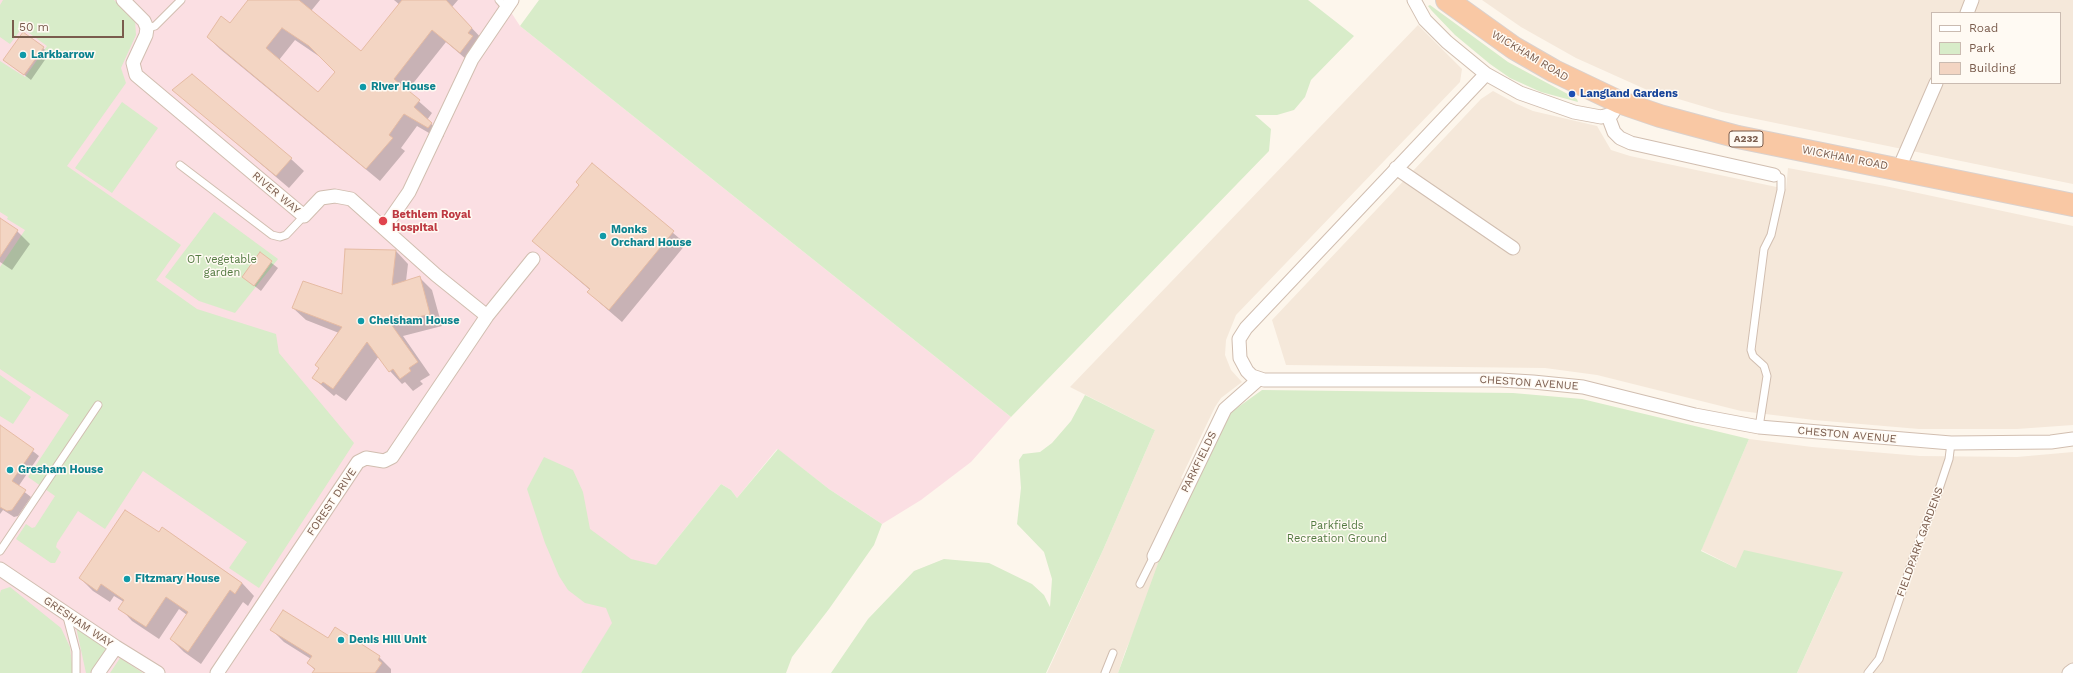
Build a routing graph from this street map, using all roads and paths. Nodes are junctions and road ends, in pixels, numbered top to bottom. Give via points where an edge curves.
1 (123, 0) edge
2 (181, 0) edge
3 (1414, 0) edge
4 (1447, 0) edge
5 (1972, 0) edge
6 (505, 3) edge
7 (1967, 12) edge
8 (147, 28) junction
9 (1486, 74) junction
10 (1936, 84) edge
11 (1614, 109) junction
12 (180, 165) dead end
13 (1396, 168) junction
14 (1901, 169) junction
15 (1774, 175) joint
16 (2073, 205) edge
17 (304, 216) junction
18 (384, 228) junction
19 (1513, 248) dead end
20 (533, 259) dead end
21 (487, 316) junction
22 (1259, 379) junction
23 (98, 405) dead end
24 (1759, 428) junction
25 (2073, 439) edge
26 (1951, 443) junction
27 (0, 551) edge
28 (1154, 556) joint
29 (0, 569) edge
30 (1140, 584) dead end
31 (66, 613) junction
32 (116, 647) junction
33 (1113, 653) dead end
34 (2073, 670) edge
35 (76, 673) edge
36 (98, 673) edge
37 (158, 673) edge
38 (217, 673) edge
39 (1105, 673) edge
40 (1868, 673) edge
41 (2069, 673) edge

1 - 8 street via 144,21
2 - 8 lane via 155,26
3 - 9 street, WICKHAM ROAD via 1425,20
4 - 11 highway, WICKHAM ROAD / A232 via 1526,55 1569,79
5 - 7 street
6 - 18 street via 472,60 409,192
8 - 17 street, RIVER WAY via 133,63 136,75
9 - 11 street, WICKHAM ROAD via 1520,93 1574,112 1601,117
9 - 13 street
10 - 14 street
11 - 14 highway, WICKHAM ROAD / A232
11 - 15 street via 1614,132 1631,143
12 - 17 lane via 272,235 286,235
13 - 19 street
13 - 22 street via 1242,333 1239,339 1240,358 1247,371
14 - 16 highway, WICKHAM ROAD / A232
15 - 24 lane via 1781,178 1781,190 1771,235 1764,249 1751,350 1753,356 1764,366 1767,376
17 - 18 street, RIVER WAY via 321,198 336,196 351,199
18 - 21 street, RIVER WAY
20 - 21 street, FOREST DRIVE
21 - 38 street, FOREST DRIVE via 392,456 384,461 366,458 358,462
22 - 24 street, CHESTON AVENUE via 1500,380 1554,383 1583,387
22 - 28 street, PARKFIELDS via 1225,409
23 - 27 lane
24 - 26 street, CHESTON AVENUE
25 - 26 street, CHESTON AVENUE via 2051,442
26 - 40 lane, FIELDPARK GARDENS via 1949,459 1879,659
28 - 30 lane
29 - 31 street, GRESHAM WAY
31 - 32 street, GRESHAM WAY
31 - 35 lane via 76,652
32 - 36 street
32 - 37 street, GRESHAM WAY
33 - 39 lane
34 - 41 street

